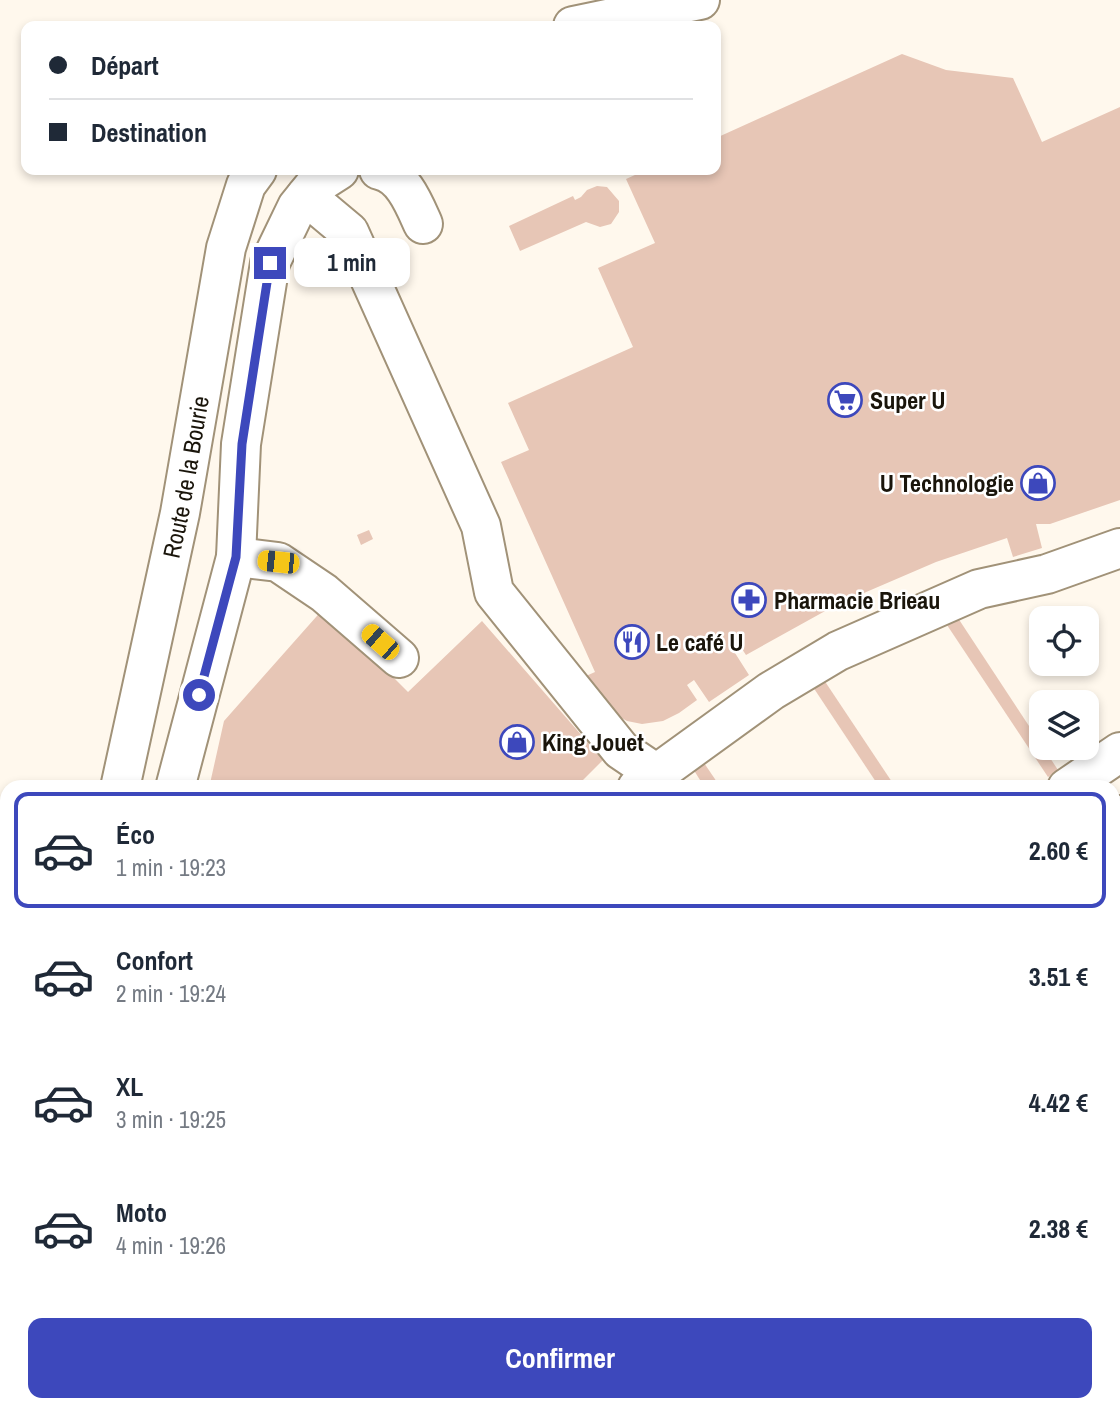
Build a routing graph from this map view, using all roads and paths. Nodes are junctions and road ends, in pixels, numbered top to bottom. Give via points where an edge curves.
1 (700, 0) edge
2 (597, 21) edge
3 (254, 175) edge
4 (331, 175) edge
5 (390, 175) edge
6 (306, 196) junction
7 (423, 223) dead end
8 (1120, 548) edge
9 (236, 557) junction
10 (399, 658) dead end
11 (1120, 752) edge
12 (122, 780) edge
13 (177, 780) edge
14 (646, 780) edge
15 (1079, 780) edge

1 - 2 street
3 - 12 street, Route de la Bourie via 226,248 180,513
4 - 6 street
5 - 7 street via 408,191
6 - 9 street via 270,263 242,444
6 - 14 street via 349,232 481,526 494,592
8 - 14 street via 1047,575 979,589 838,651 771,691
9 - 10 street via 278,562 324,593
9 - 13 street
11 - 15 street

